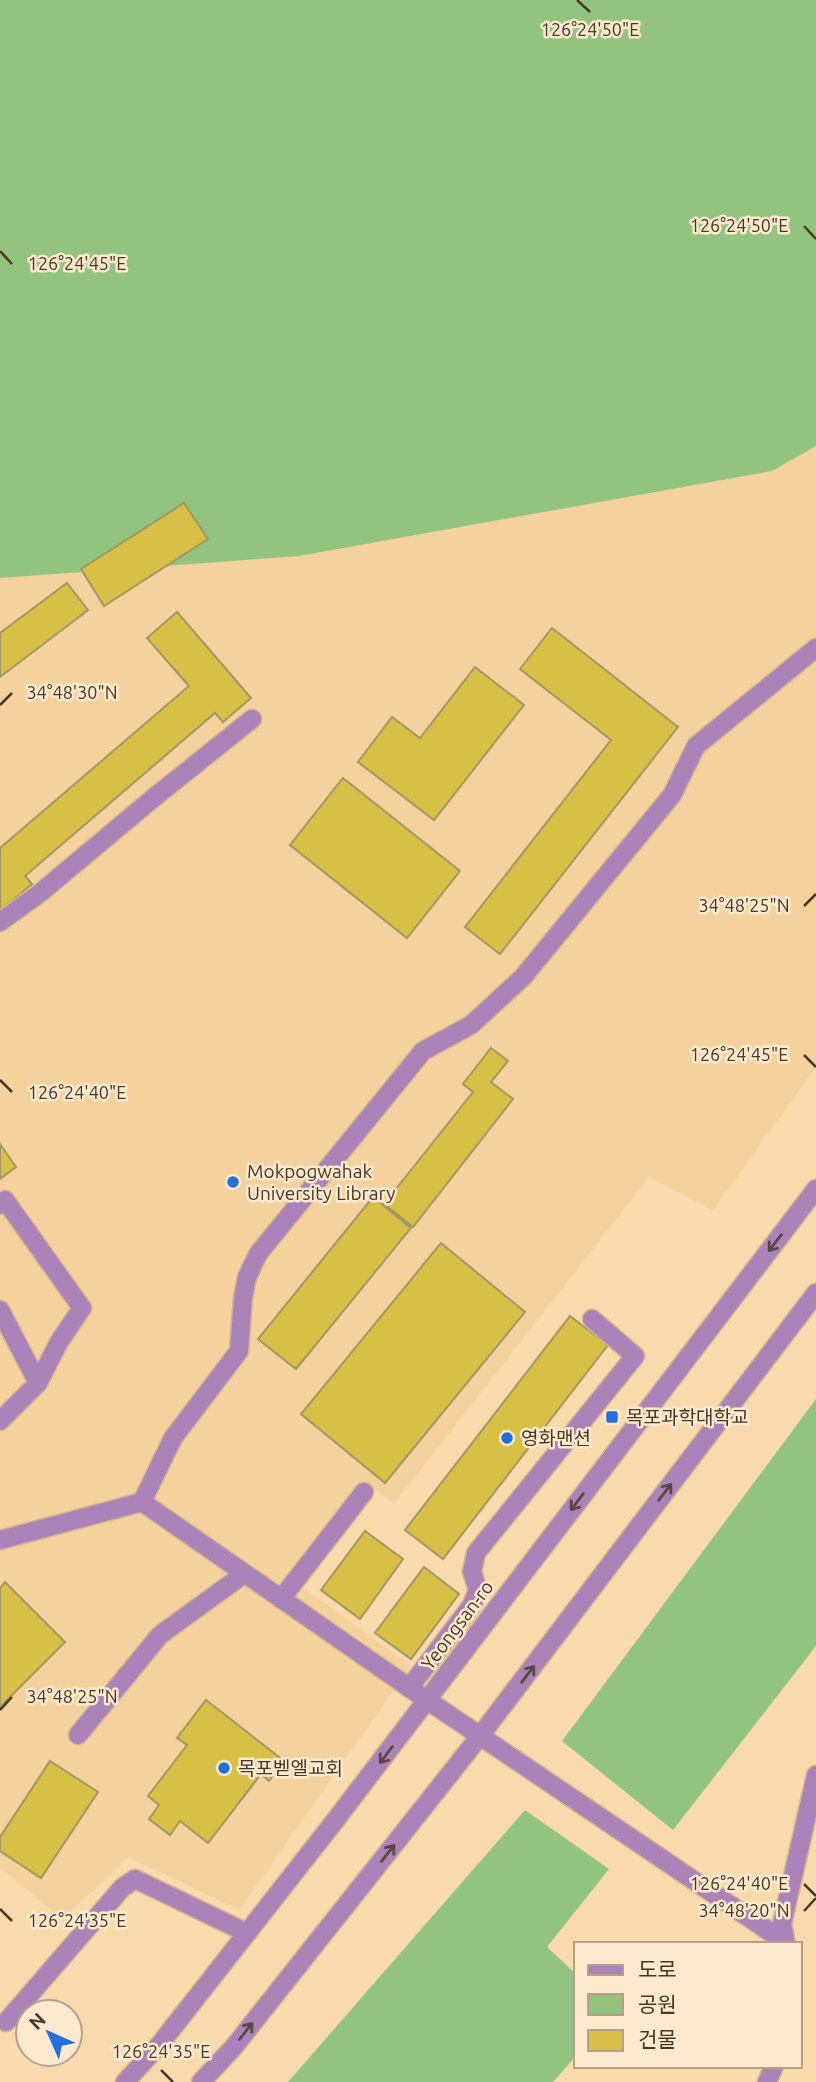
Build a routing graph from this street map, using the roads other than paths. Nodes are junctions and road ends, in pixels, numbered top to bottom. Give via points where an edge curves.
1 (816, 648) edge
2 (252, 719) dead end
3 (0, 922) edge
4 (816, 1189) edge
5 (0, 1205) edge
6 (816, 1293) edge
7 (0, 1310) edge
8 (592, 1319) dead end
9 (38, 1383) junction
10 (0, 1421) edge
11 (365, 1492) dead end
12 (142, 1502) junction
13 (0, 1540) edge
14 (244, 1574) junction
15 (281, 1600) junction
16 (409, 1688) junction
17 (427, 1700) junction
18 (78, 1735) dead end
19 (480, 1736) junction
20 (816, 1775) edge
21 (247, 1933) junction
22 (784, 1942) edge
23 (785, 1942) edge
24 (6, 2022) dead end
25 (125, 2082) edge
26 (201, 2082) edge

1 - 12 street via 696,746 672,795 523,977 471,1024 424,1051 258,1254 247,1277 239,1351 173,1438
2 - 3 street
4 -> 17 street, Yeongsan-ro
5 - 9 street via 5,1200 82,1308
19 -> 6 street
7 - 9 street
8 - 16 street via 635,1356 476,1553 471,1572 478,1590 472,1605
9 - 10 street
11 - 15 street
12 - 13 street
12 - 14 street
14 - 15 street
14 - 18 street via 160,1634
15 - 16 street
16 - 17 street
17 - 19 street
17 -> 21 street, Yeongsan-ro
19 - 22 street
26 -> 19 street via 233,2048
20 - 23 street via 782,1924
21 - 24 street via 135,1879 122,1888
21 - 25 street, Yeongsan-ro

